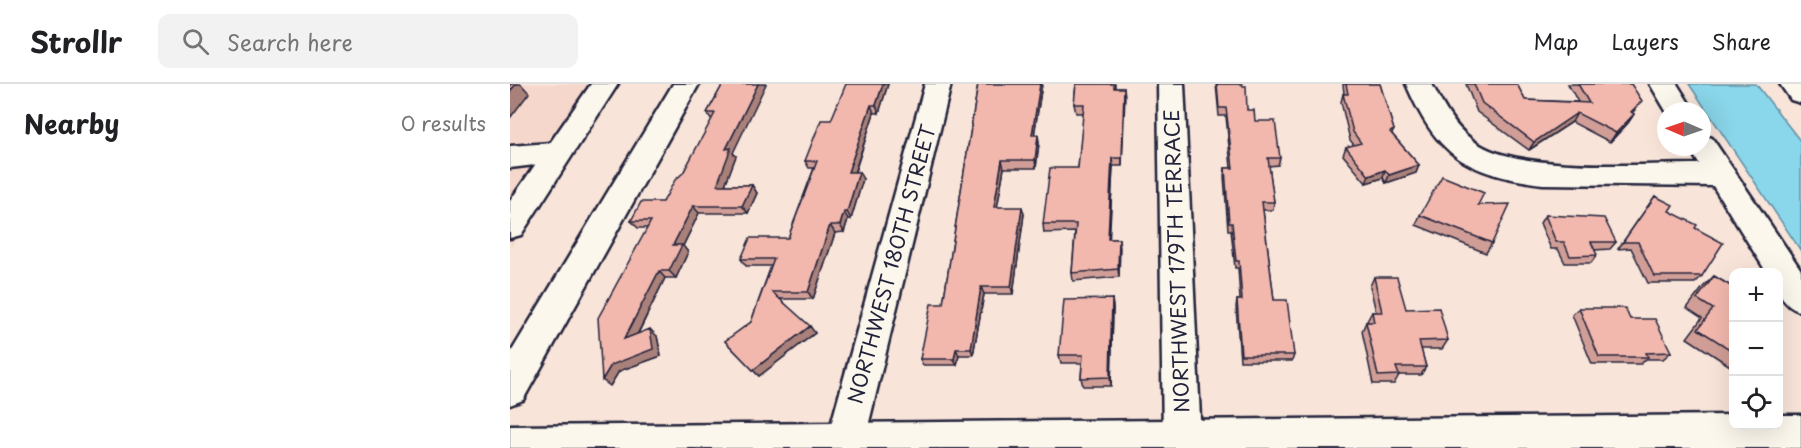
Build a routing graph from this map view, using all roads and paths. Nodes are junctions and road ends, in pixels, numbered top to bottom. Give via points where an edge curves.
1 (605, 84) edge
2 (686, 84) edge
3 (938, 84) edge
4 (1171, 84) edge
5 (1419, 84) edge
6 (1663, 84) edge
7 (1793, 84) edge
8 (1801, 94) edge
9 (1674, 102) edge
10 (559, 153) junction
11 (1709, 156) edge
12 (510, 157) edge
13 (1721, 175) junction
14 (510, 226) edge
15 (1801, 298) edge
16 (510, 388) edge
17 (1801, 433) edge
18 (1182, 439) junction
19 (1726, 441) edge
20 (844, 443) junction
21 (510, 445) edge

1 - 10 street
2 - 16 street
3 - 20 street, NORTHWEST 180TH STREET
4 - 18 street, NORTHWEST 179TH TERRACE
5 - 13 street via 1442,131 1474,156 1503,168 1540,174
6 - 9 street
7 - 8 street
10 - 12 street
10 - 14 street
11 - 13 street
13 - 15 street
17 - 19 street
18 - 19 street
18 - 20 street
20 - 21 street

